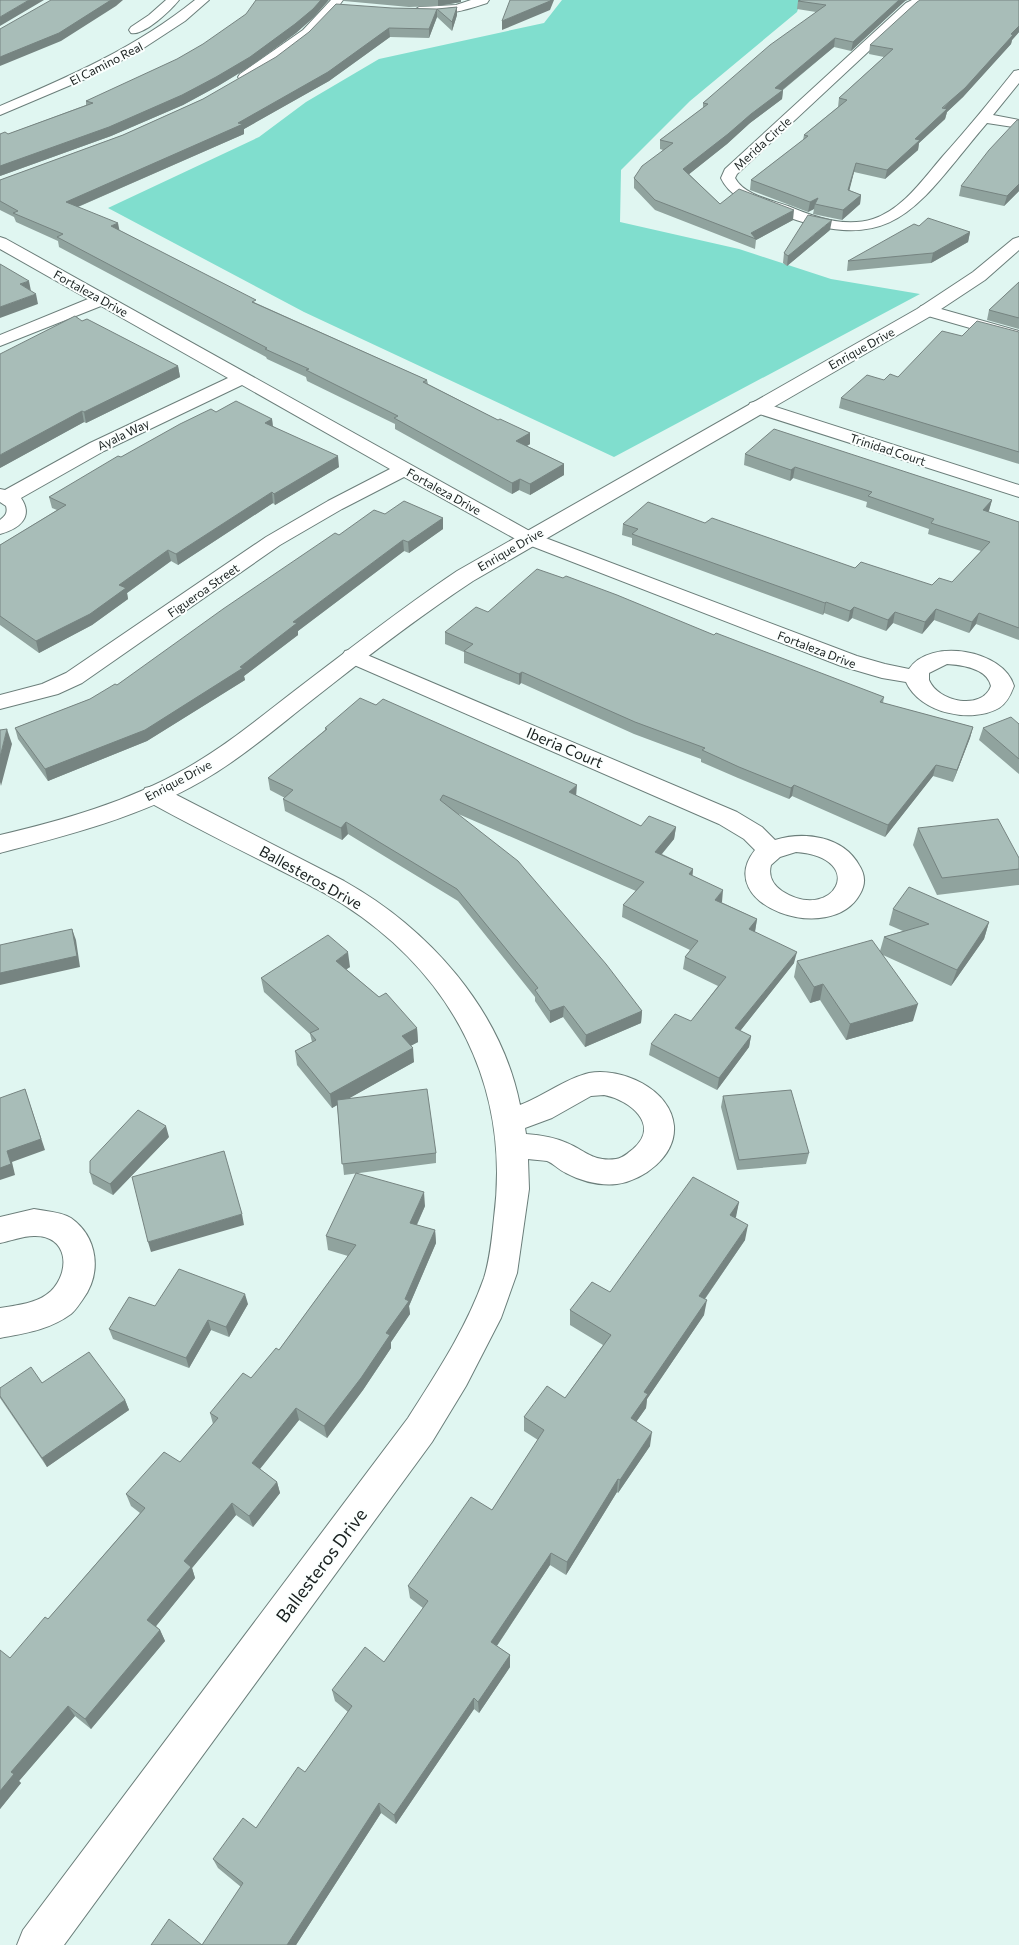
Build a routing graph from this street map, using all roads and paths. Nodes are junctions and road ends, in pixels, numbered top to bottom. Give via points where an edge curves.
1 (174, 0) edge
2 (203, 0) edge
3 (483, 0) edge
4 (922, 0) edge
5 (335, 3) edge
6 (352, 7) edge
7 (409, 11) edge
8 (120, 40) dead end
9 (1019, 74) edge
10 (230, 86) edge
11 (0, 111) edge
12 (984, 118) junction
13 (1019, 124) edge
14 (0, 242) edge
15 (1019, 242) edge
16 (102, 299) junction
17 (927, 310) junction
18 (1019, 337) edge
19 (0, 341) edge
20 (242, 378) junction
21 (757, 407) junction
22 (404, 469) junction
23 (1019, 491) edge
24 (4, 496) edge
25 (0, 528) edge
26 (528, 538) junction
27 (353, 656) junction
28 (917, 677) dead end
29 (0, 702) edge
30 (154, 794) junction
31 (0, 844) edge
32 (770, 850) dead end
33 (0, 1230) edge
34 (0, 1323) edge
35 (38, 1945) edge

1 - 8 street, El Camino Real
2 - 11 street, El Camino Real via 179,21 108,64
3 - 7 street via 444,11
4 - 12 street, Merida Circle via 910,6 730,172 730,184 745,195 806,219 839,226 890,220 901,212
5 - 6 street
5 - 10 street via 287,49
9 - 12 street, Merida Circle
12 - 13 street
14 - 16 street, Fortaleza Drive
15 - 17 street, Enrique Drive via 979,276
16 - 19 street
16 - 20 street, Fortaleza Drive
17 - 18 street
17 - 21 street, Enrique Drive
20 - 22 street, Fortaleza Drive
20 - 24 street, Ayala Way via 97,447
21 - 23 street, Trinidad Court
21 - 26 street, Enrique Drive
22 - 26 street, Fortaleza Drive
22 - 29 street, Figueroa Street via 273,541 74,678 50,689
24 - 25 street, Ayala Way via 18,507 13,520
26 - 27 street, Enrique Drive via 422,604
26 - 28 street, Fortaleza Drive via 849,662
27 - 30 street, Enrique Drive via 234,749
27 - 32 street, Iberia Court via 728,818 753,833
30 - 31 street, Enrique Drive via 71,826
30 - 35 street, Ballesteros Drive via 356,899 416,946 447,981 489,1050 505,1100 511,1133 513,1213 500,1277 471,1346 420,1430
33 - 34 street via 32,1222 64,1230 75,1241 81,1270 74,1288 60,1304 42,1316 21,1323

